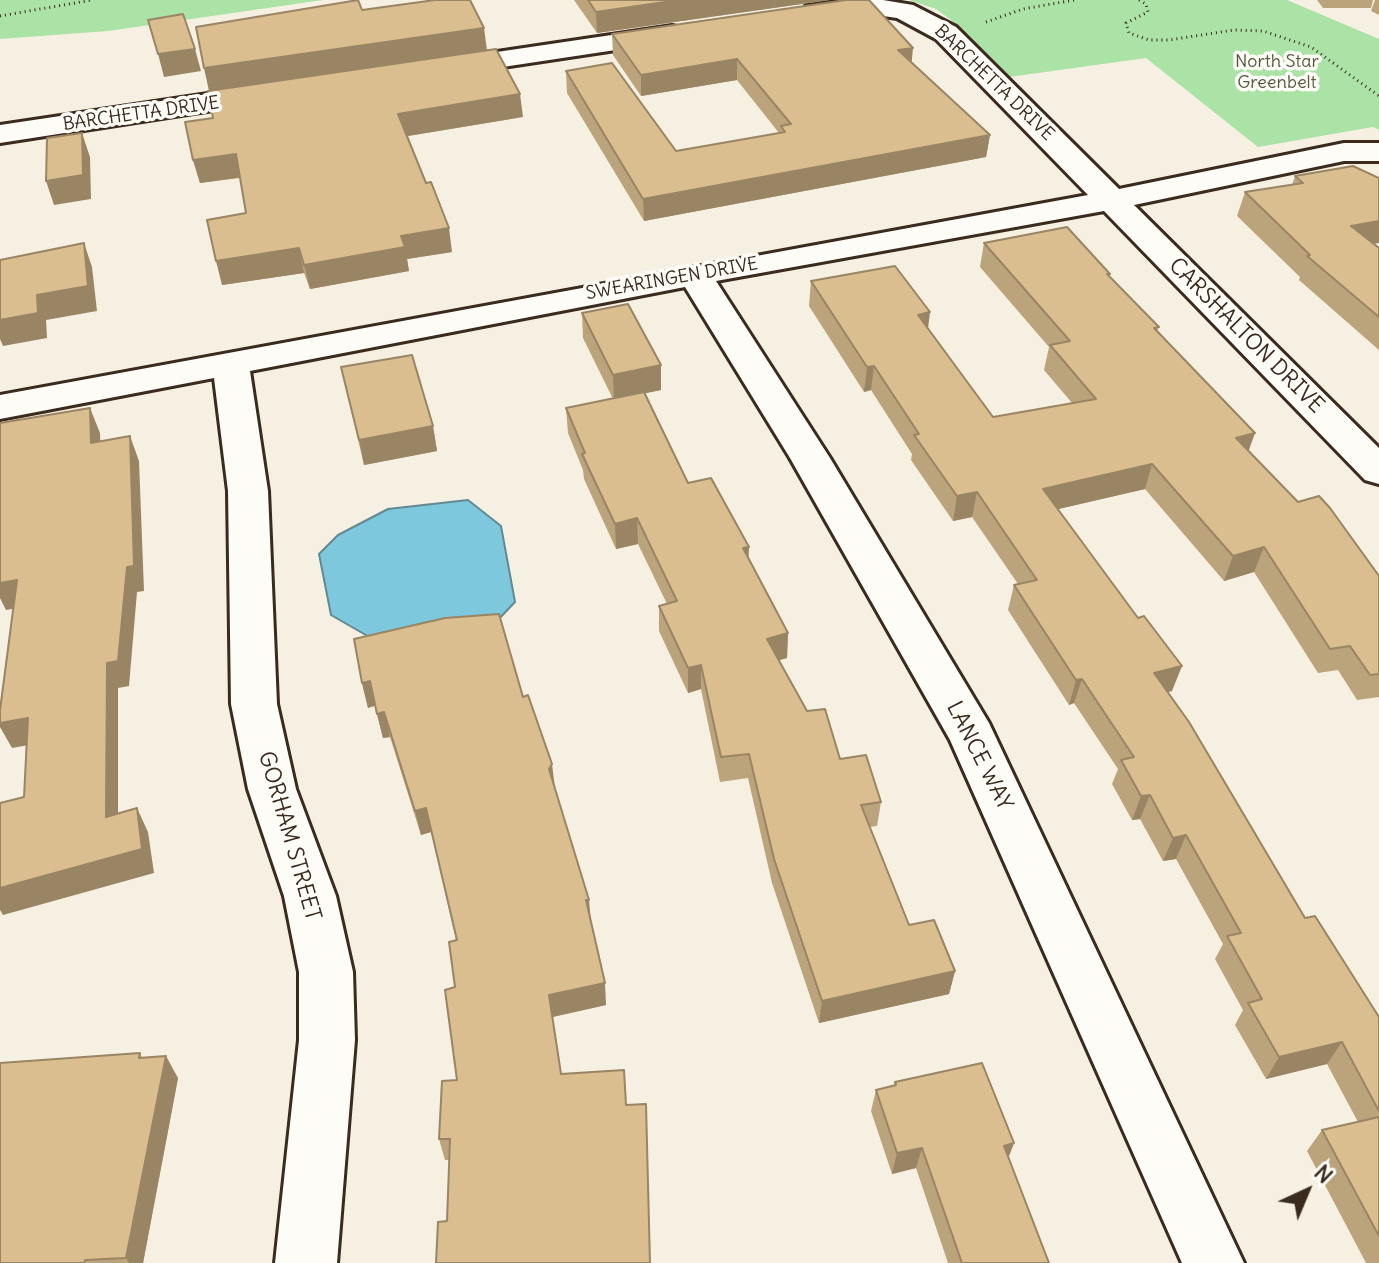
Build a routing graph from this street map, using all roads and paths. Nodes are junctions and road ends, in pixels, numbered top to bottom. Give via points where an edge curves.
1 (92, 0) edge
2 (1074, 0) edge
3 (1139, 0) edge
4 (1064, 1) edge
5 (0, 16) edge
6 (790, 16) edge
7 (696, 30) edge
8 (946, 33) junction
9 (414, 72) edge
10 (289, 91) edge
11 (1379, 96) edge
12 (1379, 133) edge
13 (0, 134) edge
14 (1344, 152) junction
15 (1379, 152) edge
16 (1112, 200) junction
17 (695, 275) junction
18 (230, 362) junction
19 (0, 407) edge
20 (1379, 471) edge
21 (306, 1263) edge
22 (1213, 1263) edge

1 - 5 path
2 - 4 path
3 - 11 path via 1148,12 1126,23 1129,33 1159,40 1234,30 1274,34 1311,47
4 - 8 path
6 - 8 street, BARCHETTA DRIVE via 887,8 919,16
7 - 9 street
8 - 16 street, BARCHETTA DRIVE
10 - 13 street, BARCHETTA DRIVE
12 - 14 street, SWEARINGEN DRIVE
14 - 15 street, SWEARINGEN DRIVE
14 - 16 street, SWEARINGEN DRIVE
16 - 17 street, SWEARINGEN DRIVE
16 - 20 street, CARSHALTON DRIVE
17 - 18 street, SWEARINGEN DRIVE
17 - 22 street, LANCE WAY via 810,458 972,736
18 - 19 street, SWEARINGEN DRIVE
18 - 21 street, GORHAM STREET via 248,491 254,704 272,789 310,896 326,972 327,1040

